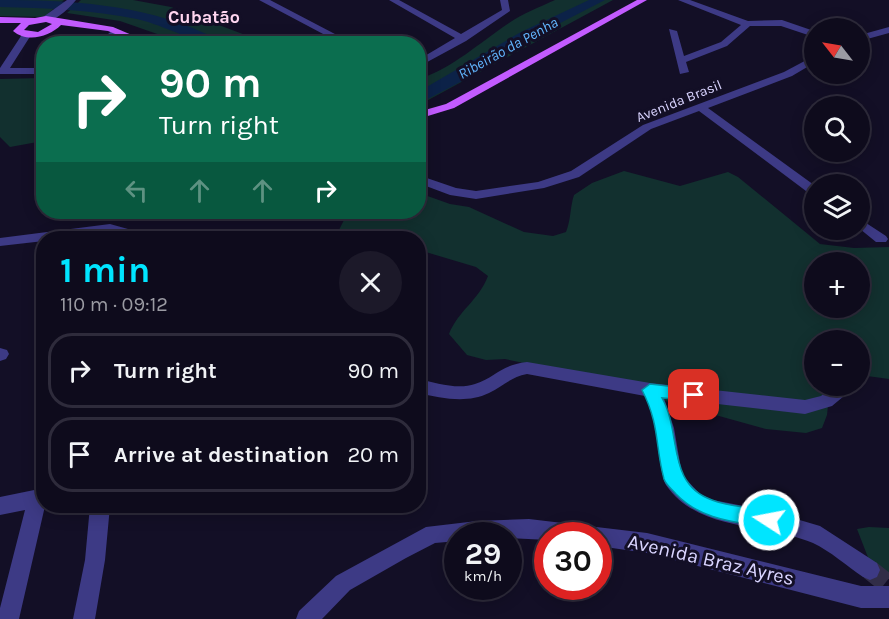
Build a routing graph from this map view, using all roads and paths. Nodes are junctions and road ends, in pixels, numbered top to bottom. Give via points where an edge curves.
1 (72, 0) edge
2 (263, 0) edge
3 (393, 0) edge
4 (505, 0) edge
5 (643, 0) edge
6 (682, 0) edge
7 (53, 17) junction
8 (0, 20) edge
9 (747, 24) junction
10 (0, 29) edge
11 (113, 30) junction
12 (889, 30) edge
13 (672, 31) dead end
14 (804, 31) edge
15 (30, 35) junction
16 (870, 35) edge
17 (107, 36) edge
18 (128, 36) edge
19 (334, 36) edge
20 (463, 39) junction
21 (426, 60) edge
22 (681, 61) junction
23 (804, 65) edge
24 (36, 70) edge
25 (1, 71) edge
26 (684, 72) dead end
27 (700, 107) junction
28 (426, 114) edge
29 (426, 182) edge
30 (804, 184) edge
31 (95, 231) edge
32 (120, 231) edge
33 (870, 231) edge
34 (36, 239) edge
35 (881, 239) dead end
36 (0, 242) edge
37 (426, 387) edge
38 (650, 390) junction
39 (836, 396) edge
40 (36, 498) edge
41 (0, 506) edge
42 (36, 512) edge
43 (99, 513) edge
44 (870, 570) tunnel mouth
45 (889, 597) edge
46 (8, 619) edge
47 (84, 619) edge
48 (306, 619) edge

1 - 7 street
2 - 19 street
3 - 20 street
4 - 20 street via 506,11
5 - 28 main road via 450,106
6 - 9 street
7 - 8 main road
7 - 11 main road
7 - 15 main road via 56,27
7 - 15 main road via 21,26
9 - 14 street via 765,21
9 - 22 street via 724,44
10 - 15 main road
11 - 15 main road
11 - 17 street
11 - 18 main road
12 - 16 street
13 - 22 street
15 - 25 street
20 - 21 street
22 - 26 street
23 - 27 street, Avenida Brasil
24 - 25 street
27 - 29 street, Avenida Brasil via 647,127 575,174 540,185 476,195
27 - 30 street
31 - 32 street
33 - 35 street
34 - 36 street
37 - 38 street via 475,391 507,371 527,368
38 - 39 street via 805,407 821,405
38 - 44 street via 665,428 673,479 693,500 710,508 820,536
40 - 41 street
42 - 46 street
43 - 47 street
45 - 48 street, Avenida Braz Ayres via 861,597 636,541 529,528 487,529 433,534 343,583

